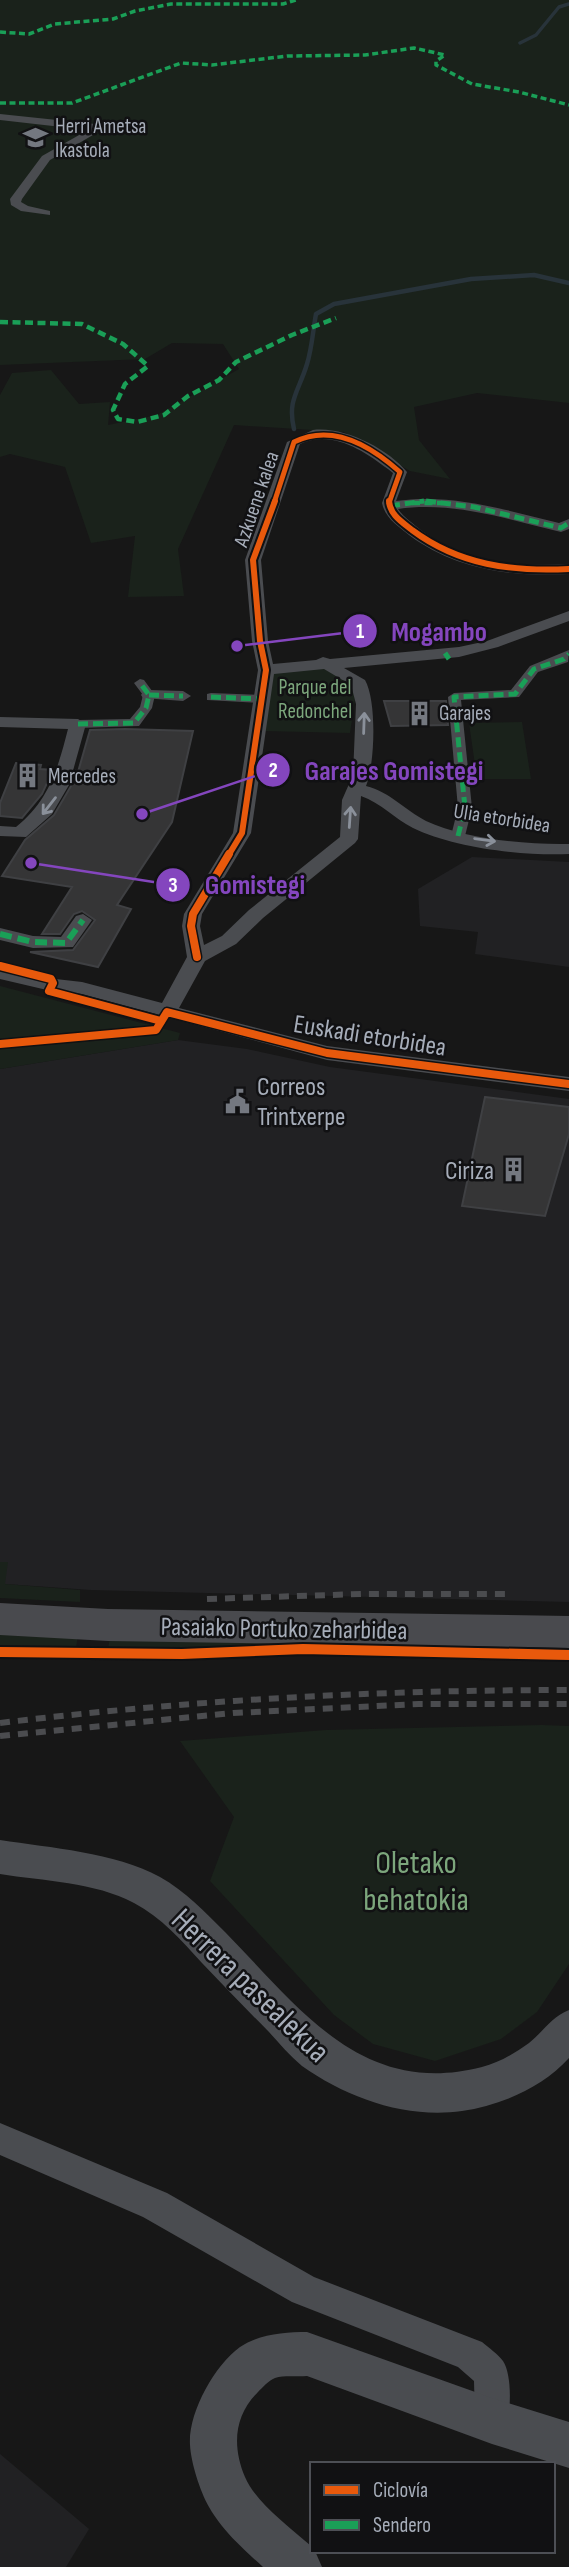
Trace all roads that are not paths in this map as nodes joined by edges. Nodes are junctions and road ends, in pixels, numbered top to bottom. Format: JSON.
{"nodes":[{"id":1,"x":0,"y":117,"type":"edge"},
{"id":2,"x":46,"y":213,"type":"dead end"},
{"id":3,"x":390,"y":506,"type":"junction"},
{"id":4,"x":569,"y":523,"type":"edge"},
{"id":5,"x":569,"y":569,"type":"edge"},
{"id":6,"x":569,"y":615,"type":"edge"},
{"id":7,"x":569,"y":654,"type":"edge"},
{"id":8,"x":323,"y":662,"type":"junction"},
{"id":9,"x":266,"y":670,"type":"junction"},
{"id":10,"x":144,"y":689,"type":"joint"},
{"id":11,"x":183,"y":696,"type":"dead end"},
{"id":12,"x":211,"y":697,"type":"dead end"},
{"id":13,"x":263,"y":699,"type":"junction"},
{"id":14,"x":0,"y":722,"type":"edge"},
{"id":15,"x":78,"y":724,"type":"junction"},
{"id":16,"x":356,"y":790,"type":"junction"},
{"id":17,"x":0,"y":831,"type":"edge"},
{"id":18,"x":458,"y":836,"type":"junction"},
{"id":19,"x":569,"y":849,"type":"edge"},
{"id":20,"x":83,"y":920,"type":"dead end"},
{"id":21,"x":191,"y":926,"type":"junction"},
{"id":22,"x":0,"y":934,"type":"edge"},
{"id":23,"x":229,"y":940,"type":"junction"},
{"id":24,"x":197,"y":957,"type":"junction"},
{"id":25,"x":0,"y":960,"type":"edge"},
{"id":26,"x":0,"y":972,"type":"edge"},
{"id":27,"x":82,"y":988,"type":"junction"},
{"id":28,"x":167,"y":1012,"type":"junction"},
{"id":29,"x":569,"y":1084,"type":"edge"},
{"id":30,"x":0,"y":1619,"type":"edge"},
{"id":31,"x":569,"y":1632,"type":"edge"},
{"id":32,"x":0,"y":1857,"type":"edge"},
{"id":33,"x":569,"y":2029,"type":"edge"},
{"id":34,"x":0,"y":2139,"type":"edge"},
{"id":35,"x":492,"y":2421,"type":"junction"},
{"id":36,"x":569,"y":2445,"type":"edge"},
{"id":37,"x":298,"y":2567,"type":"edge"}],
"edges":[{"from":1,"to":2,"type":"street"},
{"from":3,"to":4,"type":"street"},
{"from":3,"to":5,"type":"street"},
{"from":3,"to":9,"type":"street","name":"Azkuene kalea"},
{"from":6,"to":8,"type":"street"},
{"from":7,"to":18,"type":"street"},
{"from":8,"to":9,"type":"street"},
{"from":16,"to":8,"type":"street","one_way":true},
{"from":9,"to":13,"type":"street","name":"Azkuene kalea"},
{"from":10,"to":11,"type":"street"},
{"from":10,"to":15,"type":"street"},
{"from":12,"to":13,"type":"street"},
{"from":13,"to":21,"type":"street","name":"Azkuene kalea"},
{"from":14,"to":15,"type":"street"},
{"from":15,"to":17,"type":"street","one_way":true},
{"from":16,"to":18,"type":"street","name":"Ulia etorbidea"},
{"from":23,"to":16,"type":"street","one_way":true},
{"from":18,"to":19,"type":"street","name":"Ulia etorbidea","one_way":true},
{"from":20,"to":22,"type":"street"},
{"from":21,"to":23,"type":"street"},
{"from":21,"to":24,"type":"street"},
{"from":23,"to":24,"type":"street"},
{"from":24,"to":28,"type":"street"},
{"from":25,"to":27,"type":"street","name":"Euskadi etorbidea"},
{"from":26,"to":27,"type":"street","name":"Euskadi etorbidea"},
{"from":27,"to":28,"type":"street","name":"Euskadi etorbidea"},
{"from":28,"to":29,"type":"street","name":"Euskadi etorbidea"},
{"from":30,"to":31,"type":"main road","name":"Pasaiako Portuko zeharbidea"},
{"from":32,"to":33,"type":"street","name":"Herrera pasealekua"},
{"from":34,"to":35,"type":"street"},
{"from":35,"to":36,"type":"street"},
{"from":35,"to":37,"type":"street"}]}
